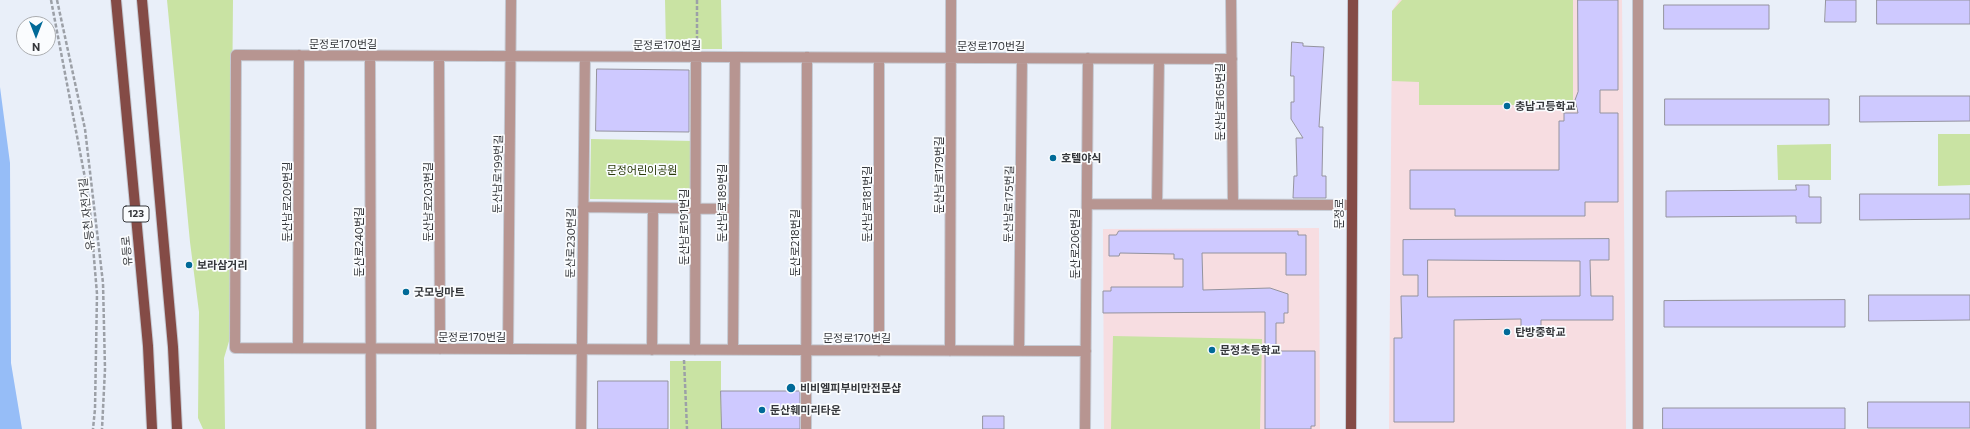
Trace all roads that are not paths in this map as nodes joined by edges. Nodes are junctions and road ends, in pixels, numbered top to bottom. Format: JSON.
{"nodes":[{"id":1,"x":116,"y":0,"type":"edge"},
{"id":2,"x":142,"y":0,"type":"edge"},
{"id":3,"x":511,"y":0,"type":"edge"},
{"id":4,"x":951,"y":0,"type":"edge"},
{"id":5,"x":1231,"y":0,"type":"edge"},
{"id":6,"x":1353,"y":0,"type":"edge"},
{"id":7,"x":1638,"y":0,"type":"edge"},
{"id":8,"x":299,"y":56,"type":"junction"},
{"id":9,"x":370,"y":56,"type":"junction"},
{"id":10,"x":439,"y":56,"type":"junction"},
{"id":11,"x":511,"y":56,"type":"junction"},
{"id":12,"x":585,"y":57,"type":"junction"},
{"id":13,"x":696,"y":57,"type":"junction"},
{"id":14,"x":734,"y":57,"type":"junction"},
{"id":15,"x":807,"y":57,"type":"junction"},
{"id":16,"x":879,"y":58,"type":"junction"},
{"id":17,"x":951,"y":58,"type":"junction"},
{"id":18,"x":1022,"y":58,"type":"junction"},
{"id":19,"x":1088,"y":58,"type":"junction"},
{"id":20,"x":1158,"y":59,"type":"junction"},
{"id":21,"x":1232,"y":59,"type":"junction"},
{"id":22,"x":1087,"y":204,"type":"junction"},
{"id":23,"x":1157,"y":204,"type":"junction"},
{"id":24,"x":1233,"y":204,"type":"junction"},
{"id":25,"x":1352,"y":204,"type":"junction"},
{"id":26,"x":583,"y":207,"type":"junction"},
{"id":27,"x":652,"y":208,"type":"junction"},
{"id":28,"x":696,"y":209,"type":"junction"},
{"id":29,"x":734,"y":209,"type":"junction"},
{"id":30,"x":298,"y":348,"type":"junction"},
{"id":31,"x":371,"y":349,"type":"junction"},
{"id":32,"x":440,"y":349,"type":"junction"},
{"id":33,"x":508,"y":349,"type":"junction"},
{"id":34,"x":582,"y":349,"type":"junction"},
{"id":35,"x":652,"y":350,"type":"junction"},
{"id":36,"x":695,"y":350,"type":"junction"},
{"id":37,"x":733,"y":350,"type":"junction"},
{"id":38,"x":807,"y":350,"type":"junction"},
{"id":39,"x":880,"y":351,"type":"junction"},
{"id":40,"x":950,"y":351,"type":"junction"},
{"id":41,"x":1019,"y":351,"type":"junction"},
{"id":42,"x":1086,"y":351,"type":"junction"},
{"id":43,"x":152,"y":429,"type":"edge"},
{"id":44,"x":177,"y":429,"type":"edge"},
{"id":45,"x":371,"y":429,"type":"edge"},
{"id":46,"x":581,"y":429,"type":"edge"},
{"id":47,"x":806,"y":429,"type":"edge"},
{"id":48,"x":1085,"y":429,"type":"edge"},
{"id":49,"x":1351,"y":429,"type":"edge"},
{"id":50,"x":1638,"y":429,"type":"edge"}],
"edges":[{"from":1,"to":43,"type":"main road","name":"유등로","number":"123"},
{"from":2,"to":44,"type":"main road","number":"123"},
{"from":3,"to":11,"type":"street","name":"둔산남로199번길"},
{"from":4,"to":17,"type":"street","name":"둔산남로179번길"},
{"from":5,"to":21,"type":"street","name":"둔산남로165번길"},
{"from":6,"to":25,"type":"main road","name":"문정로"},
{"from":7,"to":50,"type":"street"},
{"from":8,"to":9,"type":"street","name":"문정로170번길"},
{"from":8,"to":30,"type":"street","name":"둔산남로209번길"},
{"from":8,"to":30,"type":"street","name":"문정로170번길"},
{"from":9,"to":10,"type":"street","name":"문정로170번길"},
{"from":9,"to":31,"type":"street","name":"둔산로240번길"},
{"from":10,"to":11,"type":"street","name":"문정로170번길"},
{"from":10,"to":32,"type":"street","name":"둔산남로203번길"},
{"from":11,"to":12,"type":"street","name":"문정로170번길"},
{"from":11,"to":33,"type":"street","name":"둔산남로199번길"},
{"from":12,"to":13,"type":"street","name":"문정로170번길"},
{"from":12,"to":26,"type":"street","name":"둔산로230번길"},
{"from":13,"to":14,"type":"street","name":"문정로170번길"},
{"from":13,"to":28,"type":"street","name":"둔산남로191번길"},
{"from":14,"to":15,"type":"street","name":"문정로170번길"},
{"from":14,"to":29,"type":"street","name":"둔산남로189번길"},
{"from":15,"to":16,"type":"street","name":"문정로170번길"},
{"from":15,"to":38,"type":"street","name":"둔산로218번길"},
{"from":16,"to":17,"type":"street","name":"문정로170번길"},
{"from":16,"to":39,"type":"street","name":"둔산남로181번길"},
{"from":17,"to":18,"type":"street","name":"문정로170번길"},
{"from":17,"to":40,"type":"street","name":"둔산남로179번길"},
{"from":18,"to":19,"type":"street","name":"문정로170번길"},
{"from":18,"to":41,"type":"street","name":"둔산남로175번길"},
{"from":19,"to":20,"type":"street","name":"문정로170번길"},
{"from":19,"to":22,"type":"street","name":"둔산로206번길"},
{"from":20,"to":21,"type":"street","name":"문정로170번길"},
{"from":20,"to":23,"type":"street"},
{"from":21,"to":24,"type":"street","name":"둔산남로165번길"},
{"from":22,"to":23,"type":"street"},
{"from":22,"to":42,"type":"street","name":"둔산로206번길"},
{"from":23,"to":24,"type":"street"},
{"from":24,"to":25,"type":"street"},
{"from":25,"to":49,"type":"main road","name":"문정로"},
{"from":26,"to":27,"type":"street"},
{"from":26,"to":34,"type":"street","name":"둔산로230번길"},
{"from":27,"to":28,"type":"street"},
{"from":27,"to":35,"type":"street"},
{"from":28,"to":29,"type":"street"},
{"from":28,"to":36,"type":"street","name":"둔산남로191번길"},
{"from":29,"to":37,"type":"street","name":"둔산남로189번길"},
{"from":30,"to":31,"type":"street","name":"문정로170번길"},
{"from":31,"to":32,"type":"street","name":"문정로170번길"},
{"from":31,"to":45,"type":"street","name":"둔산로240번길"},
{"from":32,"to":33,"type":"street","name":"문정로170번길"},
{"from":33,"to":34,"type":"street","name":"문정로170번길"},
{"from":34,"to":35,"type":"street","name":"문정로170번길"},
{"from":34,"to":46,"type":"street","name":"둔산로230번길"},
{"from":35,"to":36,"type":"street","name":"문정로170번길"},
{"from":36,"to":37,"type":"street","name":"문정로170번길"},
{"from":37,"to":38,"type":"street","name":"문정로170번길"},
{"from":38,"to":39,"type":"street","name":"문정로170번길"},
{"from":38,"to":47,"type":"street","name":"둔산로218번길"},
{"from":39,"to":40,"type":"street","name":"문정로170번길"},
{"from":40,"to":41,"type":"street","name":"문정로170번길"},
{"from":41,"to":42,"type":"street","name":"문정로170번길"},
{"from":42,"to":48,"type":"street","name":"둔산로206번길"}]}
